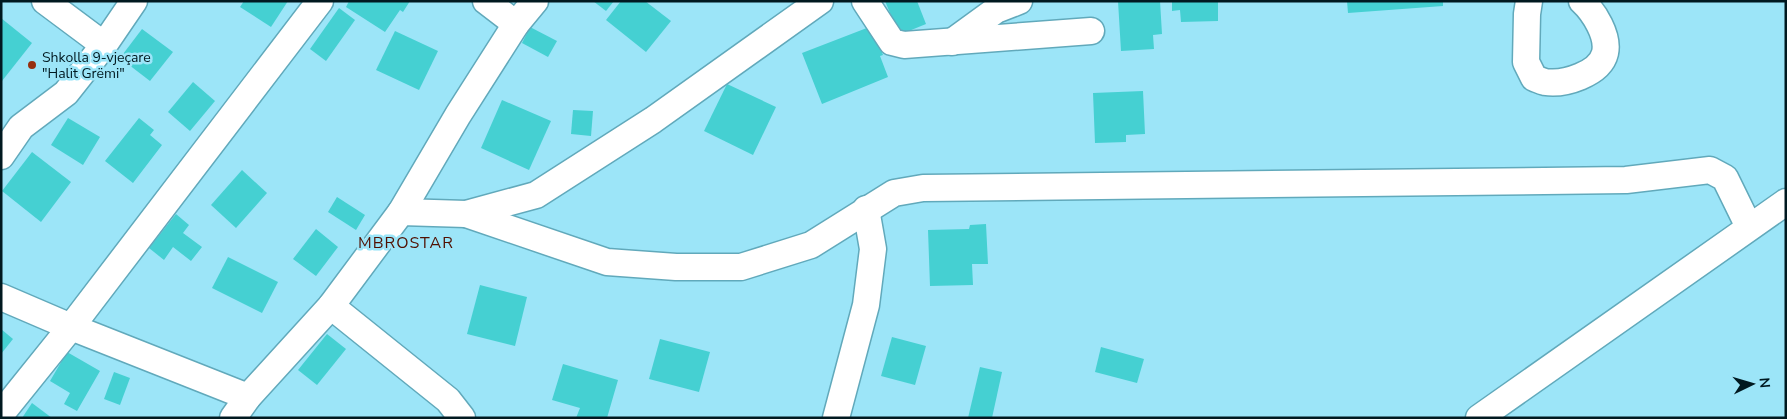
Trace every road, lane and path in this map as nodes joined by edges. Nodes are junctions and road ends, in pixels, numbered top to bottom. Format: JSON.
{"nodes":[{"id":1,"x":45,"y":1,"type":"edge"},
{"id":2,"x":134,"y":1,"type":"edge"},
{"id":3,"x":320,"y":1,"type":"edge"},
{"id":4,"x":486,"y":1,"type":"edge"},
{"id":5,"x":535,"y":1,"type":"edge"},
{"id":6,"x":820,"y":1,"type":"edge"},
{"id":7,"x":865,"y":1,"type":"edge"},
{"id":8,"x":1019,"y":1,"type":"edge"},
{"id":9,"x":1529,"y":1,"type":"edge"},
{"id":10,"x":1582,"y":1,"type":"edge"},
{"id":11,"x":516,"y":24,"type":"junction"},
{"id":12,"x":1091,"y":31,"type":"dead end"},
{"id":13,"x":951,"y":42,"type":"junction"},
{"id":14,"x":104,"y":45,"type":"junction"},
{"id":15,"x":1,"y":156,"type":"edge"},
{"id":16,"x":1786,"y":202,"type":"edge"},
{"id":17,"x":866,"y":209,"type":"junction"},
{"id":18,"x":401,"y":212,"type":"junction"},
{"id":19,"x":466,"y":214,"type":"junction"},
{"id":20,"x":1748,"y":228,"type":"junction"},
{"id":21,"x":1,"y":297,"type":"edge"},
{"id":22,"x":331,"y":306,"type":"junction"},
{"id":23,"x":71,"y":327,"type":"junction"},
{"id":24,"x":248,"y":397,"type":"junction"},
{"id":25,"x":1,"y":414,"type":"edge"},
{"id":26,"x":234,"y":418,"type":"edge"},
{"id":27,"x":462,"y":418,"type":"edge"},
{"id":28,"x":836,"y":418,"type":"edge"},
{"id":29,"x":1479,"y":418,"type":"edge"}],
"edges":[{"from":1,"to":14,"type":"street"},
{"from":2,"to":14,"type":"street"},
{"from":3,"to":23,"type":"street"},
{"from":4,"to":11,"type":"street"},
{"from":5,"to":11,"type":"street"},
{"from":6,"to":19,"type":"street"},
{"from":7,"to":13,"type":"street"},
{"from":8,"to":13,"type":"street"},
{"from":9,"to":10,"type":"street"},
{"from":11,"to":18,"type":"street"},
{"from":12,"to":13,"type":"street"},
{"from":14,"to":15,"type":"street"},
{"from":16,"to":20,"type":"street"},
{"from":17,"to":19,"type":"street"},
{"from":17,"to":20,"type":"street"},
{"from":17,"to":28,"type":"street"},
{"from":18,"to":19,"type":"street"},
{"from":18,"to":22,"type":"street"},
{"from":20,"to":29,"type":"street"},
{"from":21,"to":23,"type":"street"},
{"from":22,"to":24,"type":"street"},
{"from":22,"to":27,"type":"street"},
{"from":23,"to":24,"type":"street"},
{"from":23,"to":25,"type":"street"},
{"from":24,"to":26,"type":"street"}]}
